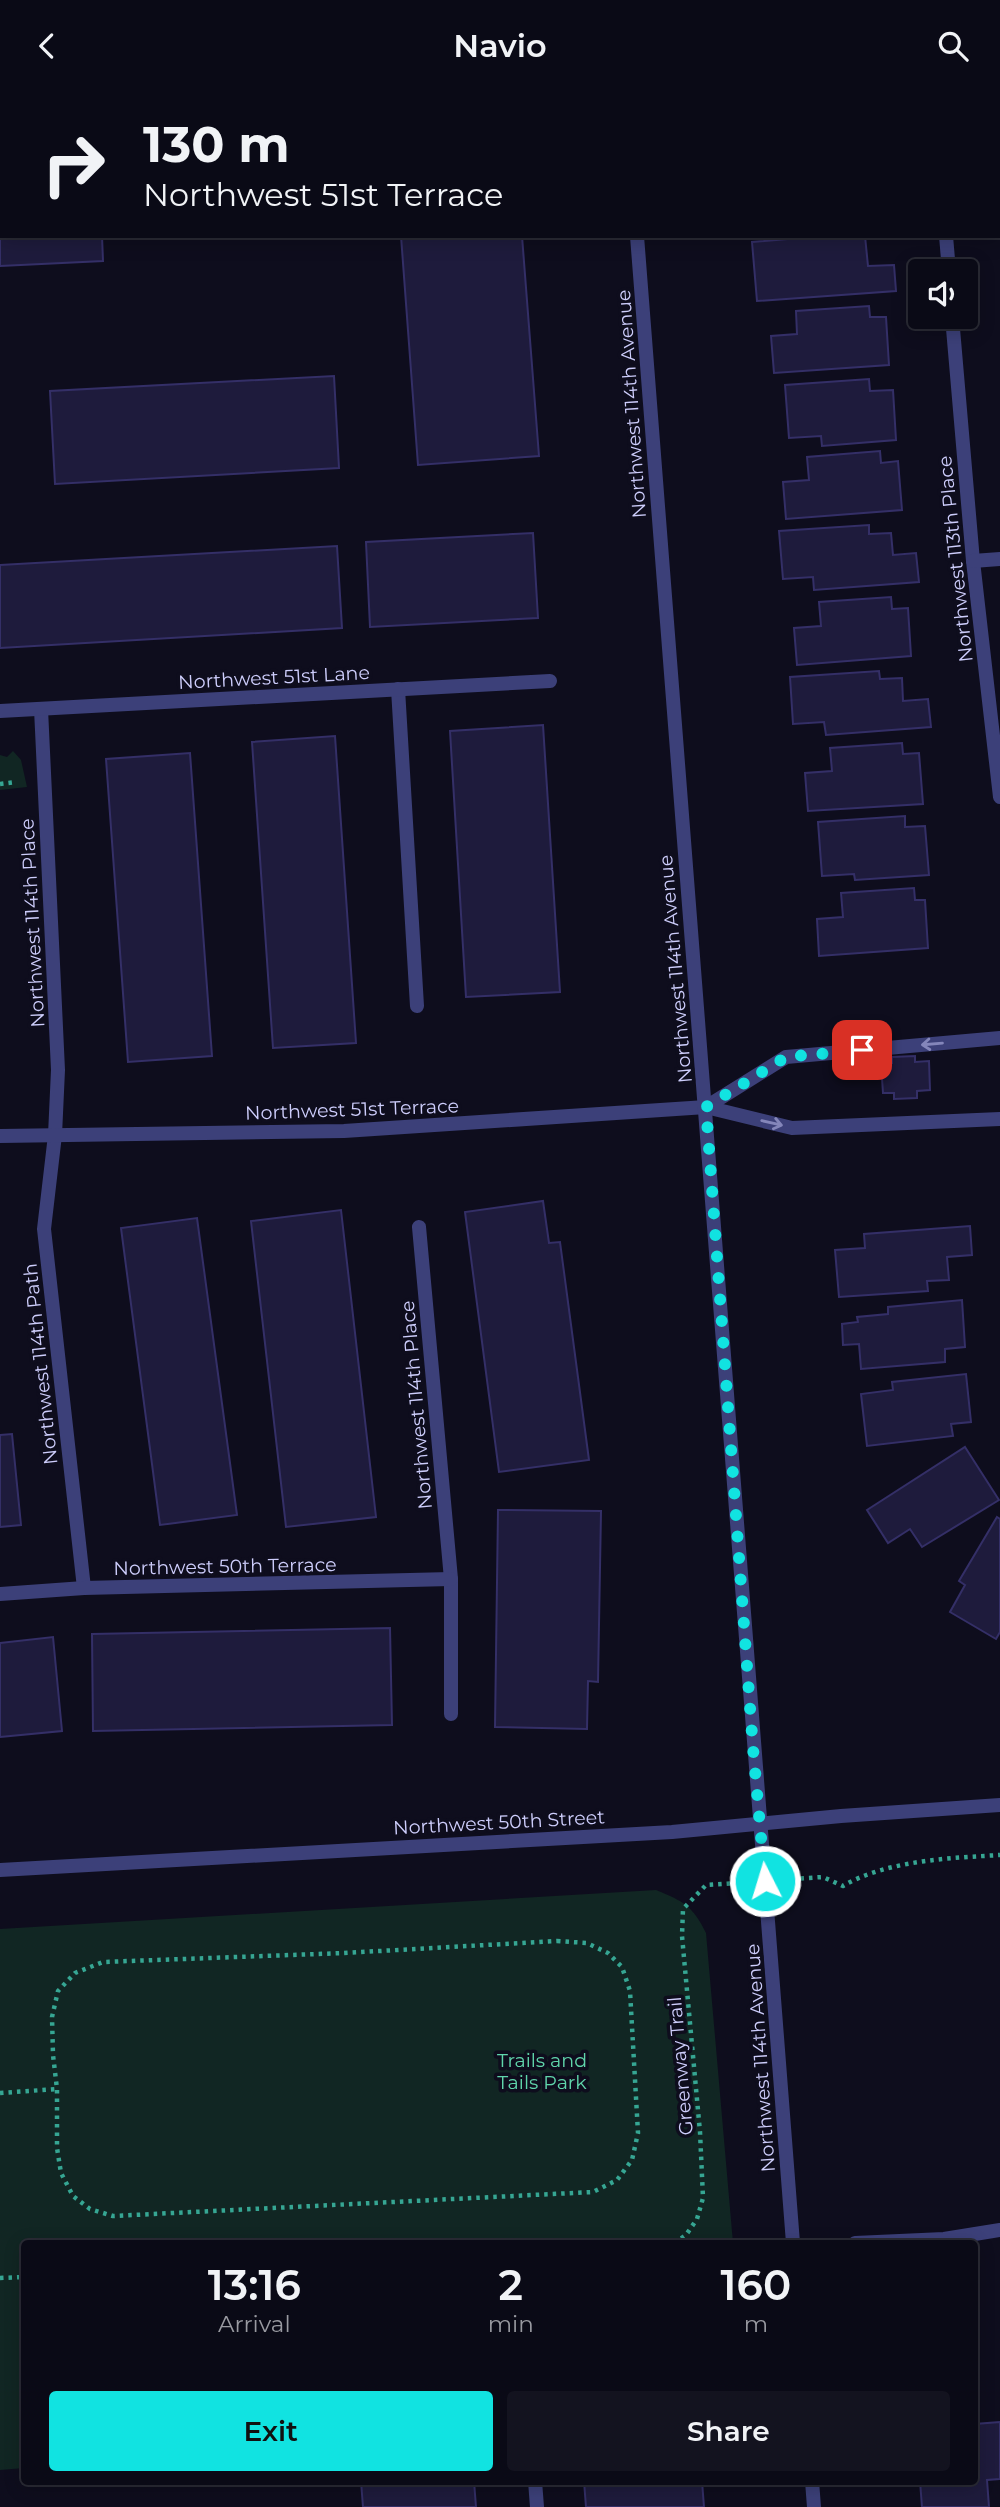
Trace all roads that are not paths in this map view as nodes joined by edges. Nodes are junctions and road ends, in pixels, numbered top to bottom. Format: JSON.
{"nodes":[{"id":1,"x":637,"y":238,"type":"edge"},
{"id":2,"x":946,"y":238,"type":"edge"},
{"id":3,"x":948,"y":259,"type":"edge"},
{"id":4,"x":954,"y":329,"type":"edge"},
{"id":5,"x":1000,"y":559,"type":"edge"},
{"id":6,"x":973,"y":561,"type":"junction"},
{"id":7,"x":550,"y":681,"type":"dead end"},
{"id":8,"x":398,"y":689,"type":"junction"},
{"id":9,"x":41,"y":709,"type":"junction"},
{"id":10,"x":0,"y":711,"type":"edge"},
{"id":11,"x":1000,"y":797,"type":"edge"},
{"id":12,"x":417,"y":1006,"type":"dead end"},
{"id":13,"x":1000,"y":1038,"type":"edge"},
{"id":14,"x":706,"y":1107,"type":"junction"},
{"id":15,"x":1000,"y":1119,"type":"edge"},
{"id":16,"x":55,"y":1135,"type":"junction"},
{"id":17,"x":0,"y":1136,"type":"edge"},
{"id":18,"x":419,"y":1227,"type":"dead end"},
{"id":19,"x":452,"y":1579,"type":"junction"},
{"id":20,"x":84,"y":1588,"type":"junction"},
{"id":21,"x":0,"y":1594,"type":"edge"},
{"id":22,"x":451,"y":1714,"type":"dead end"},
{"id":23,"x":1000,"y":1805,"type":"edge"},
{"id":24,"x":760,"y":1823,"type":"junction"},
{"id":25,"x":0,"y":1870,"type":"edge"},
{"id":26,"x":1000,"y":2230,"type":"edge"},
{"id":27,"x":793,"y":2240,"type":"edge"},
{"id":28,"x":922,"y":2240,"type":"edge"},
{"id":29,"x":535,"y":2485,"type":"edge"},
{"id":30,"x":812,"y":2485,"type":"edge"},
{"id":31,"x":537,"y":2507,"type":"edge"},
{"id":32,"x":814,"y":2507,"type":"edge"}],
"edges":[{"from":1,"to":14,"type":"street","name":"Northwest 114th Avenue"},
{"from":2,"to":3,"type":"street"},
{"from":4,"to":6,"type":"street","name":"Northwest 113th Place"},
{"from":5,"to":6,"type":"street"},
{"from":6,"to":11,"type":"street","name":"Northwest 113th Place"},
{"from":7,"to":8,"type":"street","name":"Northwest 51st Lane"},
{"from":8,"to":9,"type":"street","name":"Northwest 51st Lane"},
{"from":8,"to":12,"type":"street"},
{"from":9,"to":10,"type":"street","name":"Northwest 51st Lane"},
{"from":9,"to":16,"type":"street","name":"Northwest 114th Place"},
{"from":13,"to":14,"type":"street","name":"Northwest 51st Terrace","one_way":true},
{"from":14,"to":15,"type":"street","name":"Northwest 51st Terrace","one_way":true},
{"from":14,"to":16,"type":"street","name":"Northwest 51st Terrace"},
{"from":14,"to":24,"type":"street","name":"Northwest 114th Avenue"},
{"from":16,"to":17,"type":"street","name":"Northwest 51st Terrace"},
{"from":16,"to":20,"type":"street","name":"Northwest 114th Path"},
{"from":18,"to":19,"type":"street","name":"Northwest 114th Place"},
{"from":19,"to":20,"type":"street","name":"Northwest 50th Terrace"},
{"from":19,"to":22,"type":"street","name":"Northwest 114th Place"},
{"from":20,"to":21,"type":"street","name":"Northwest 50th Terrace"},
{"from":23,"to":24,"type":"street","name":"Northwest 50th Street"},
{"from":24,"to":25,"type":"street","name":"Northwest 50th Street"},
{"from":24,"to":27,"type":"street","name":"Northwest 114th Avenue"},
{"from":26,"to":28,"type":"street"},
{"from":29,"to":31,"type":"street"},
{"from":30,"to":32,"type":"street"}]}
